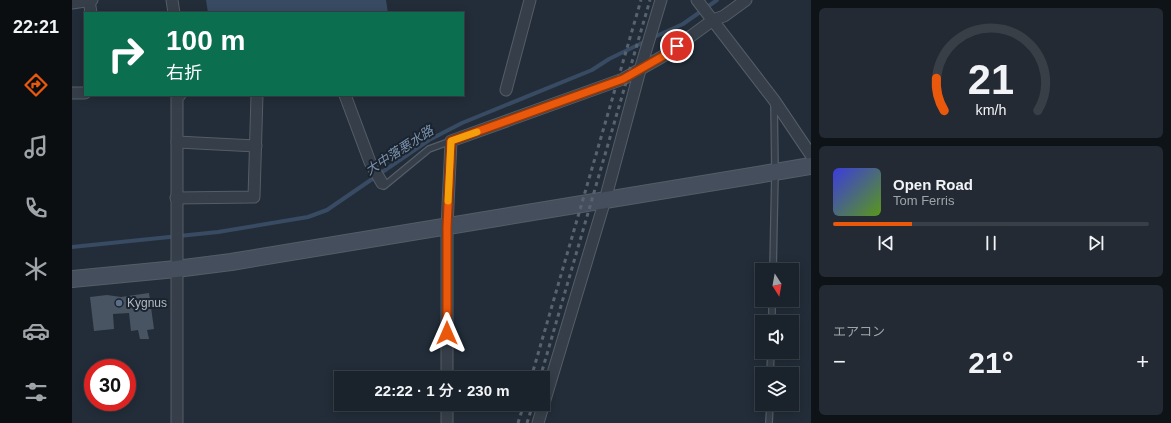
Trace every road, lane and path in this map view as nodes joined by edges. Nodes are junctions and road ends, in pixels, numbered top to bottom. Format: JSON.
{"nodes":[{"id":1,"x":90,"y":0,"type":"edge"},
{"id":2,"x":172,"y":0,"type":"edge"},
{"id":3,"x":530,"y":0,"type":"edge"},
{"id":4,"x":661,"y":0,"type":"edge"},
{"id":5,"x":746,"y":0,"type":"edge"},
{"id":6,"x":698,"y":1,"type":"edge"},
{"id":7,"x":72,"y":3,"type":"edge"},
{"id":8,"x":91,"y":12,"type":"edge"},
{"id":9,"x":174,"y":12,"type":"edge"},
{"id":10,"x":711,"y":18,"type":"junction"},
{"id":11,"x":641,"y":66,"type":"junction"},
{"id":12,"x":506,"y":90,"type":"dead end"},
{"id":13,"x":72,"y":93,"type":"edge"},
{"id":14,"x":84,"y":93,"type":"edge"},
{"id":15,"x":175,"y":96,"type":"edge"},
{"id":16,"x":256,"y":96,"type":"edge"},
{"id":17,"x":346,"y":96,"type":"edge"},
{"id":18,"x":774,"y":100,"type":"junction"},
{"id":19,"x":451,"y":141,"type":"junction"},
{"id":20,"x":177,"y":142,"type":"junction"},
{"id":21,"x":256,"y":146,"type":"junction"},
{"id":22,"x":811,"y":155,"type":"edge"},
{"id":23,"x":811,"y":166,"type":"edge"},
{"id":24,"x":775,"y":172,"type":"junction"},
{"id":25,"x":382,"y":183,"type":"joint"},
{"id":26,"x":176,"y":198,"type":"junction"},
{"id":27,"x":605,"y":200,"type":"junction"},
{"id":28,"x":447,"y":227,"type":"junction"},
{"id":29,"x":176,"y":261,"type":"junction"},
{"id":30,"x":773,"y":263,"type":"edge"},
{"id":31,"x":72,"y":279,"type":"edge"},
{"id":32,"x":447,"y":371,"type":"edge"},
{"id":33,"x":447,"y":411,"type":"edge"},
{"id":34,"x":770,"y":411,"type":"edge"},
{"id":35,"x":176,"y":423,"type":"edge"},
{"id":36,"x":447,"y":423,"type":"edge"},
{"id":37,"x":538,"y":423,"type":"edge"},
{"id":38,"x":769,"y":423,"type":"edge"}],
"edges":[{"from":1,"to":7,"type":"street"},
{"from":1,"to":8,"type":"street"},
{"from":2,"to":9,"type":"street"},
{"from":3,"to":12,"type":"street"},
{"from":4,"to":11,"type":"street"},
{"from":5,"to":10,"type":"street"},
{"from":6,"to":10,"type":"street"},
{"from":10,"to":11,"type":"street"},
{"from":10,"to":18,"type":"street"},
{"from":11,"to":19,"type":"street"},
{"from":11,"to":27,"type":"street"},
{"from":13,"to":14,"type":"street"},
{"from":15,"to":20,"type":"street"},
{"from":16,"to":21,"type":"street"},
{"from":17,"to":25,"type":"street"},
{"from":18,"to":22,"type":"street"},
{"from":18,"to":24,"type":"lane"},
{"from":19,"to":25,"type":"lane"},
{"from":19,"to":28,"type":"street"},
{"from":20,"to":21,"type":"street"},
{"from":20,"to":26,"type":"street"},
{"from":21,"to":26,"type":"street"},
{"from":23,"to":24,"type":"street"},
{"from":24,"to":27,"type":"street"},
{"from":24,"to":30,"type":"lane"},
{"from":26,"to":29,"type":"street"},
{"from":27,"to":28,"type":"street"},
{"from":27,"to":37,"type":"street"},
{"from":28,"to":29,"type":"street"},
{"from":28,"to":32,"type":"street"},
{"from":29,"to":31,"type":"street"},
{"from":29,"to":35,"type":"street"},
{"from":33,"to":36,"type":"street"},
{"from":34,"to":38,"type":"lane"}]}
